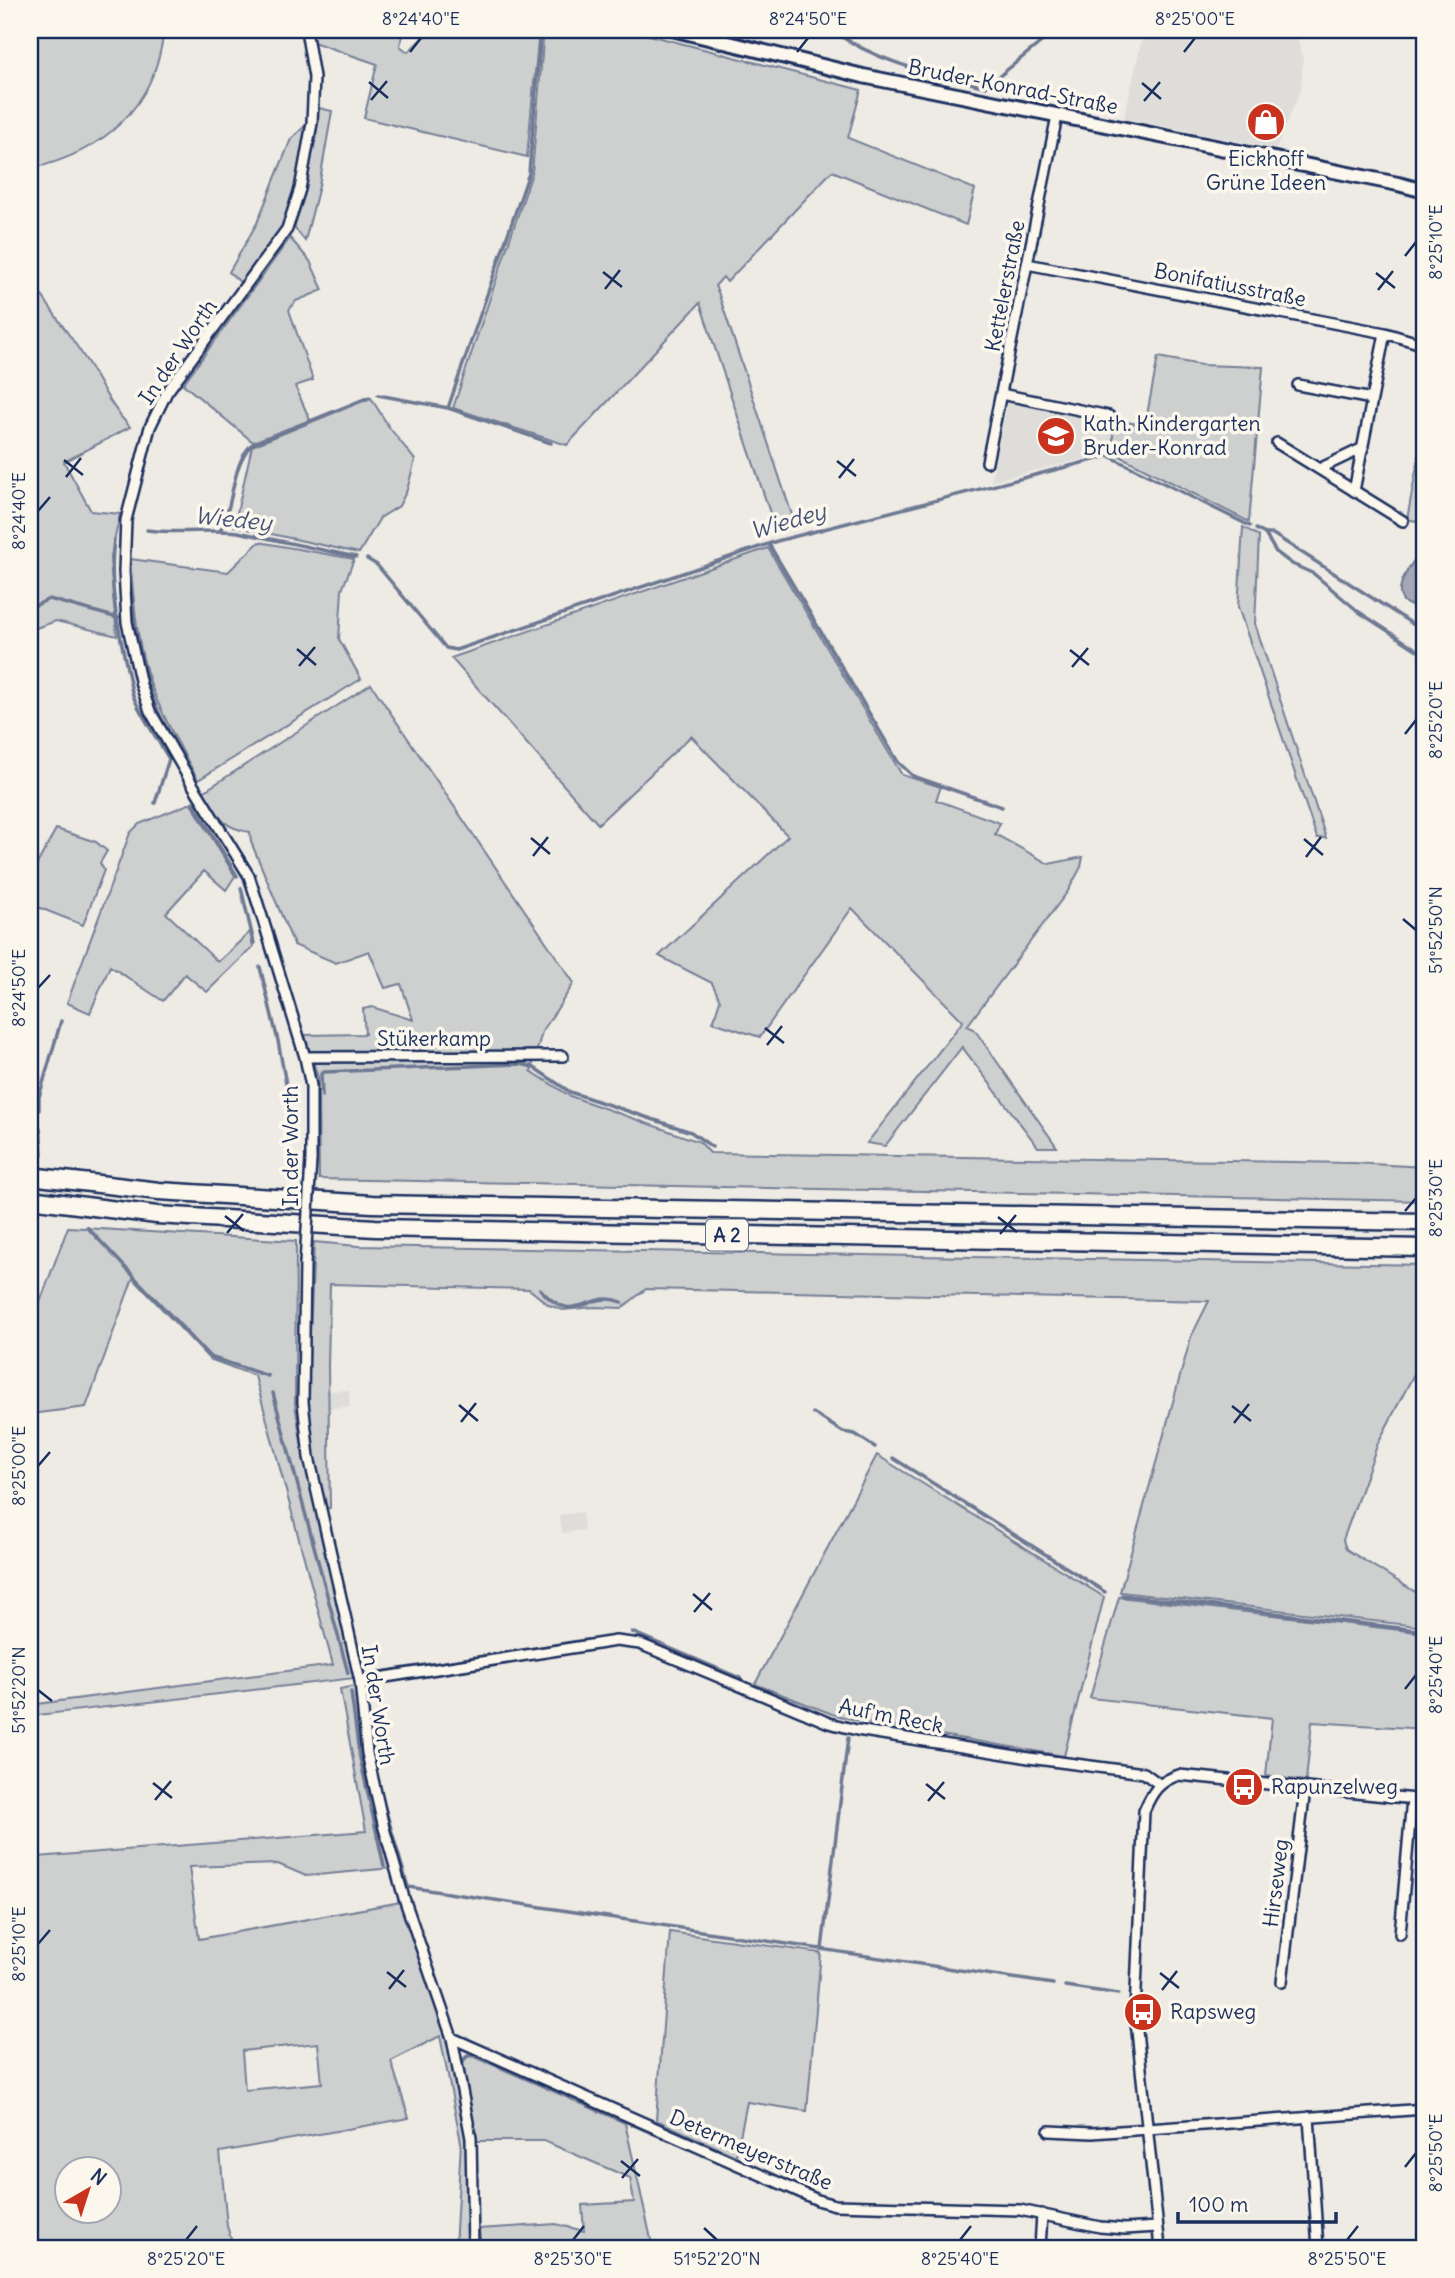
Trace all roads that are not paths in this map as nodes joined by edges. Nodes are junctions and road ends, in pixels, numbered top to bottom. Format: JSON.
{"nodes":[{"id":1,"x":306,"y":30,"type":"edge"},
{"id":2,"x":676,"y":30,"type":"edge"},
{"id":3,"x":1057,"y":116,"type":"junction"},
{"id":4,"x":1425,"y":191,"type":"edge"},
{"id":5,"x":1027,"y":264,"type":"junction"},
{"id":6,"x":1385,"y":333,"type":"junction"},
{"id":7,"x":1425,"y":345,"type":"edge"},
{"id":8,"x":1298,"y":385,"type":"dead end"},
{"id":9,"x":1001,"y":394,"type":"junction"},
{"id":10,"x":1371,"y":399,"type":"junction"},
{"id":11,"x":1109,"y":416,"type":"dead end"},
{"id":12,"x":1277,"y":443,"type":"dead end"},
{"id":13,"x":1363,"y":448,"type":"junction"},
{"id":14,"x":987,"y":462,"type":"dead end"},
{"id":15,"x":1319,"y":469,"type":"junction"},
{"id":16,"x":1354,"y":491,"type":"junction"},
{"id":17,"x":1403,"y":521,"type":"dead end"},
{"id":18,"x":563,"y":1056,"type":"dead end"},
{"id":19,"x":304,"y":1057,"type":"junction"},
{"id":20,"x":30,"y":1176,"type":"edge"},
{"id":21,"x":30,"y":1199,"type":"edge"},
{"id":22,"x":1425,"y":1222,"type":"edge"},
{"id":23,"x":1425,"y":1248,"type":"edge"},
{"id":24,"x":359,"y":1681,"type":"junction"},
{"id":25,"x":1159,"y":1784,"type":"junction"},
{"id":26,"x":1305,"y":1789,"type":"junction"},
{"id":27,"x":1412,"y":1799,"type":"junction"},
{"id":28,"x":1425,"y":1800,"type":"edge"},
{"id":29,"x":1400,"y":1934,"type":"dead end"},
{"id":30,"x":1282,"y":1982,"type":"dead end"},
{"id":31,"x":452,"y":2038,"type":"junction"},
{"id":32,"x":1425,"y":2109,"type":"edge"},
{"id":33,"x":1309,"y":2117,"type":"junction"},
{"id":34,"x":1147,"y":2129,"type":"junction"},
{"id":35,"x":1049,"y":2131,"type":"dead end"},
{"id":36,"x":1042,"y":2214,"type":"junction"},
{"id":37,"x":1157,"y":2227,"type":"junction"},
{"id":38,"x":473,"y":2248,"type":"edge"},
{"id":39,"x":1040,"y":2248,"type":"edge"},
{"id":40,"x":1160,"y":2248,"type":"edge"},
{"id":41,"x":1318,"y":2248,"type":"edge"}],
"edges":[{"from":1,"to":19,"type":"street","name":"In der Worth"},
{"from":2,"to":3,"type":"street","name":"Bruder-Konrad-Straße"},
{"from":3,"to":4,"type":"street","name":"Bruder-Konrad-Straße"},
{"from":3,"to":5,"type":"street","name":"Kettelerstraße"},
{"from":5,"to":6,"type":"street","name":"Bonifatiusstraße"},
{"from":5,"to":9,"type":"street","name":"Kettelerstraße"},
{"from":6,"to":7,"type":"street","name":"Bonifatiusstraße"},
{"from":6,"to":10,"type":"street"},
{"from":8,"to":10,"type":"street"},
{"from":9,"to":11,"type":"street"},
{"from":9,"to":14,"type":"street","name":"Kettelerstraße"},
{"from":10,"to":13,"type":"street"},
{"from":12,"to":15,"type":"street"},
{"from":13,"to":15,"type":"street"},
{"from":13,"to":16,"type":"street"},
{"from":15,"to":16,"type":"street"},
{"from":16,"to":17,"type":"street"},
{"from":18,"to":19,"type":"street","name":"Stükerkamp"},
{"from":19,"to":24,"type":"street","name":"In der Worth","bridge":true},
{"from":20,"to":22,"type":"highway","number":"A 2"},
{"from":21,"to":23,"type":"highway","number":"A 2"},
{"from":24,"to":25,"type":"street","name":"Auf'm Reck"},
{"from":24,"to":31,"type":"street","name":"In der Worth"},
{"from":25,"to":26,"type":"street"},
{"from":25,"to":34,"type":"street"},
{"from":26,"to":27,"type":"street"},
{"from":26,"to":30,"type":"street","name":"Hirseweg"},
{"from":27,"to":28,"type":"street"},
{"from":27,"to":29,"type":"street"},
{"from":31,"to":36,"type":"street","name":"Determeyerstraße"},
{"from":31,"to":38,"type":"street","name":"In der Worth"},
{"from":32,"to":33,"type":"street"},
{"from":33,"to":34,"type":"street"},
{"from":33,"to":41,"type":"street"},
{"from":34,"to":35,"type":"street"},
{"from":34,"to":37,"type":"street"},
{"from":36,"to":37,"type":"street","name":"Determeyerstraße"},
{"from":36,"to":39,"type":"street"},
{"from":37,"to":40,"type":"street"}]}
